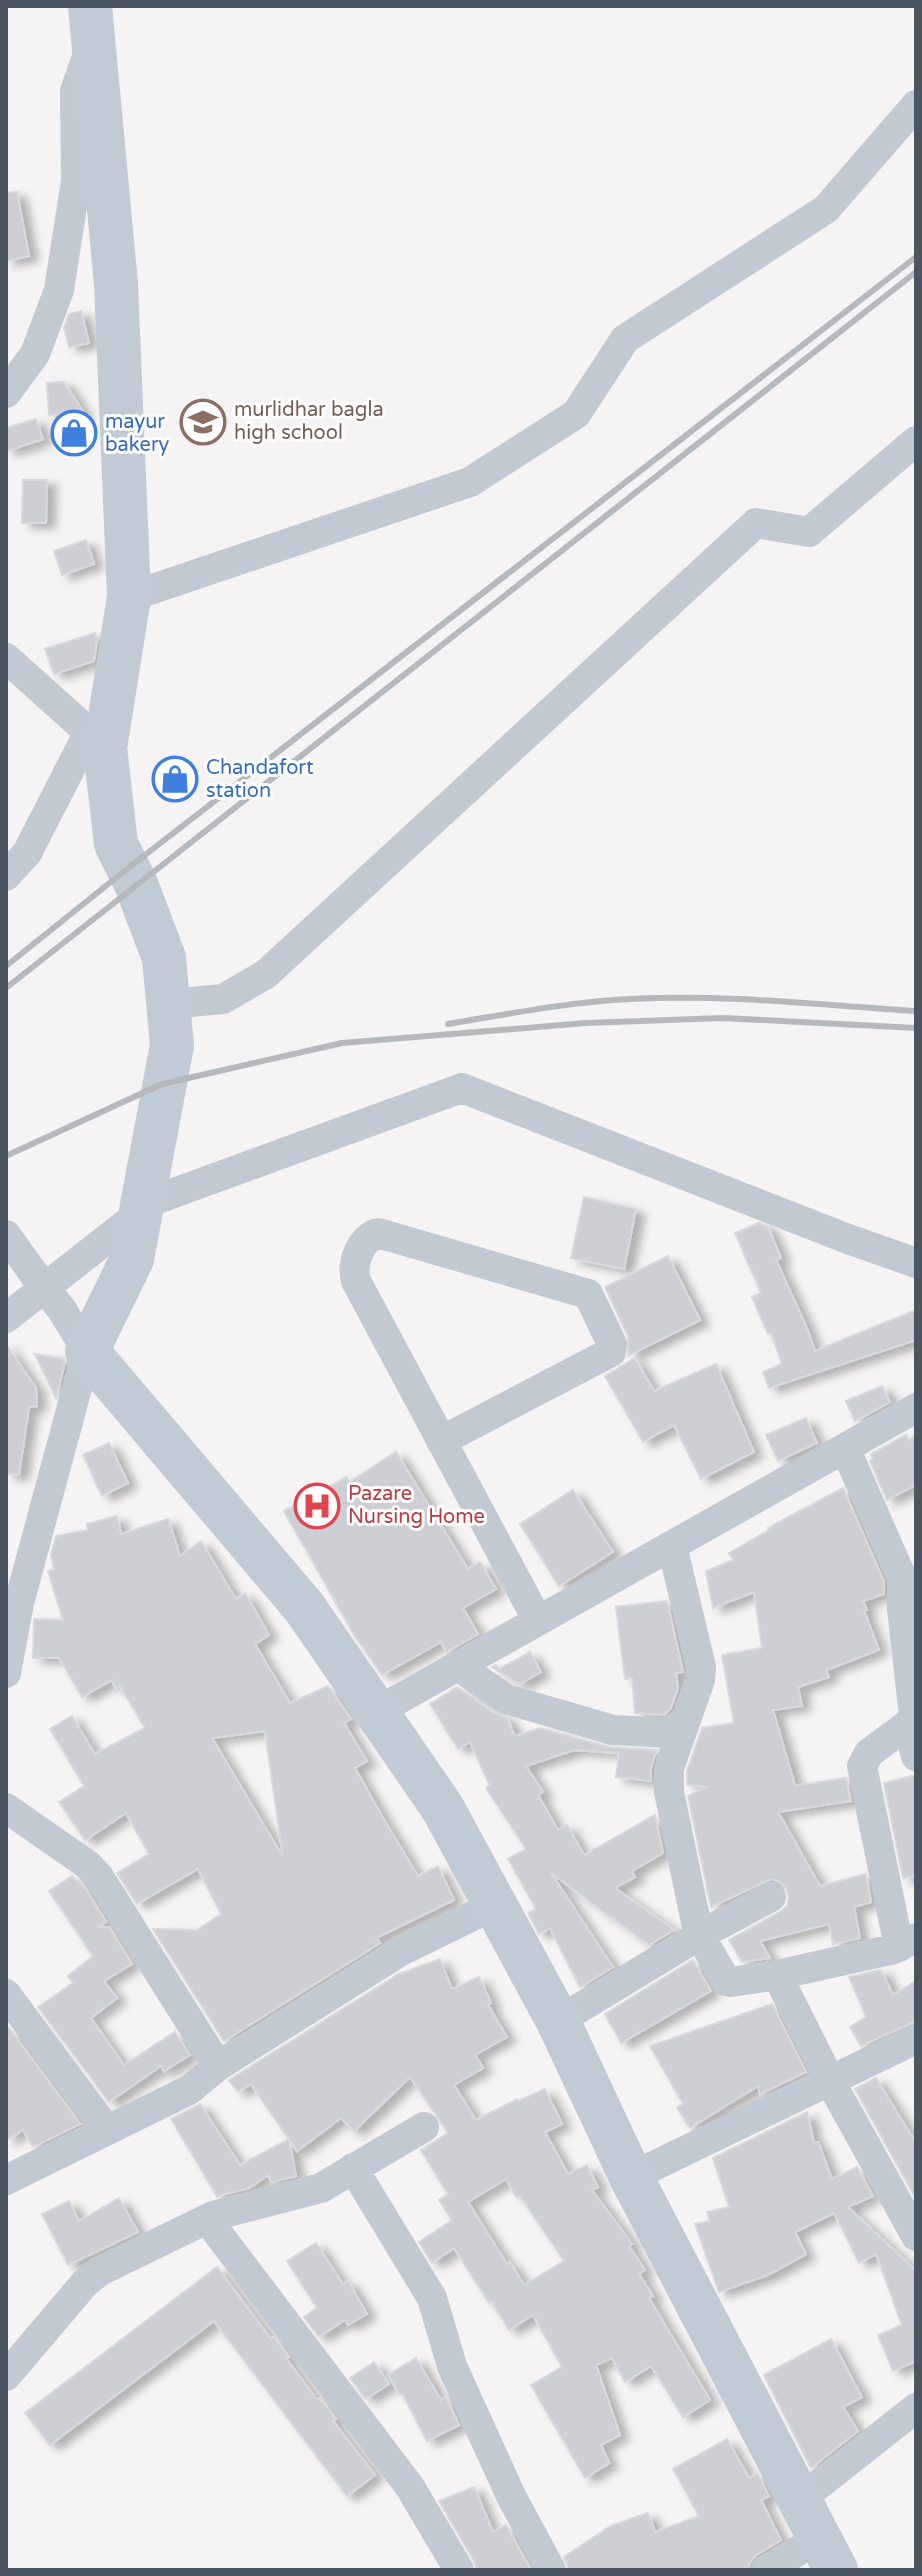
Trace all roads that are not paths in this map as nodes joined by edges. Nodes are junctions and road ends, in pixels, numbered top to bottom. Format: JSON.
{"nodes":[{"id":1,"x":92,"y":22,"type":"edge"},
{"id":2,"x":916,"y":105,"type":"edge"},
{"id":3,"x":6,"y":393,"type":"edge"},
{"id":4,"x":916,"y":441,"type":"edge"},
{"id":5,"x":129,"y":597,"type":"junction"},
{"id":6,"x":6,"y":658,"type":"edge"},
{"id":7,"x":97,"y":740,"type":"junction"},
{"id":8,"x":6,"y":876,"type":"edge"},
{"id":9,"x":169,"y":1004,"type":"junction"},
{"id":10,"x":140,"y":1209,"type":"junction"},
{"id":11,"x":6,"y":1235,"type":"edge"},
{"id":12,"x":916,"y":1263,"type":"edge"},
{"id":13,"x":6,"y":1318,"type":"edge"},
{"id":14,"x":87,"y":1351,"type":"junction"},
{"id":15,"x":916,"y":1408,"type":"edge"},
{"id":16,"x":441,"y":1441,"type":"junction"},
{"id":17,"x":845,"y":1448,"type":"junction"},
{"id":18,"x":672,"y":1546,"type":"junction"},
{"id":19,"x":909,"y":1574,"type":"edge"},
{"id":20,"x":538,"y":1621,"type":"junction"},
{"id":21,"x":458,"y":1666,"type":"junction"},
{"id":22,"x":6,"y":1673,"type":"edge"},
{"id":23,"x":376,"y":1712,"type":"junction"},
{"id":24,"x":686,"y":1719,"type":"junction"},
{"id":25,"x":907,"y":1725,"type":"junction"},
{"id":26,"x":916,"y":1756,"type":"edge"},
{"id":27,"x":6,"y":1808,"type":"edge"},
{"id":28,"x":771,"y":1897,"type":"dead end"},
{"id":29,"x":493,"y":1906,"type":"junction"},
{"id":30,"x":700,"y":1935,"type":"junction"},
{"id":31,"x":908,"y":1943,"type":"edge"},
{"id":32,"x":777,"y":1975,"type":"junction"},
{"id":33,"x":6,"y":1994,"type":"edge"},
{"id":34,"x":558,"y":2021,"type":"junction"},
{"id":35,"x":916,"y":2039,"type":"edge"},
{"id":36,"x":218,"y":2066,"type":"junction"},
{"id":37,"x":830,"y":2081,"type":"junction"},
{"id":38,"x":424,"y":2127,"type":"dead end"},
{"id":39,"x":107,"y":2130,"type":"junction"},
{"id":40,"x":353,"y":2168,"type":"junction"},
{"id":41,"x":631,"y":2177,"type":"junction"},
{"id":42,"x":6,"y":2180,"type":"edge"},
{"id":43,"x":207,"y":2219,"type":"junction"},
{"id":44,"x":916,"y":2236,"type":"edge"},
{"id":45,"x":6,"y":2376,"type":"edge"},
{"id":46,"x":916,"y":2408,"type":"edge"},
{"id":47,"x":798,"y":2501,"type":"junction"},
{"id":48,"x":827,"y":2555,"type":"edge"},
{"id":49,"x":459,"y":2570,"type":"edge"},
{"id":50,"x":551,"y":2570,"type":"edge"},
{"id":51,"x":766,"y":2570,"type":"edge"}],
"edges":[{"from":1,"to":3,"type":"street"},
{"from":1,"to":5,"type":"main road"},
{"from":2,"to":5,"type":"street"},
{"from":4,"to":9,"type":"street"},
{"from":5,"to":7,"type":"main road"},
{"from":6,"to":7,"type":"street"},
{"from":7,"to":8,"type":"street"},
{"from":7,"to":9,"type":"main road"},
{"from":9,"to":10,"type":"main road"},
{"from":10,"to":12,"type":"street"},
{"from":10,"to":13,"type":"street"},
{"from":10,"to":14,"type":"main road"},
{"from":11,"to":14,"type":"street","bridge":true},
{"from":14,"to":22,"type":"street"},
{"from":14,"to":23,"type":"main road"},
{"from":15,"to":17,"type":"street"},
{"from":16,"to":16,"type":"street"},
{"from":16,"to":20,"type":"street"},
{"from":17,"to":18,"type":"street"},
{"from":17,"to":19,"type":"street"},
{"from":18,"to":20,"type":"street"},
{"from":18,"to":24,"type":"street"},
{"from":19,"to":25,"type":"street"},
{"from":20,"to":21,"type":"street"},
{"from":21,"to":23,"type":"street"},
{"from":21,"to":24,"type":"street"},
{"from":23,"to":29,"type":"main road"},
{"from":24,"to":30,"type":"street"},
{"from":25,"to":26,"type":"street"},
{"from":25,"to":31,"type":"street"},
{"from":27,"to":36,"type":"street"},
{"from":28,"to":30,"type":"street"},
{"from":29,"to":34,"type":"main road"},
{"from":29,"to":36,"type":"street"},
{"from":30,"to":32,"type":"street"},
{"from":30,"to":34,"type":"street"},
{"from":31,"to":32,"type":"street"},
{"from":32,"to":37,"type":"street"},
{"from":33,"to":39,"type":"street"},
{"from":34,"to":41,"type":"main road"},
{"from":35,"to":37,"type":"street"},
{"from":36,"to":39,"type":"street"},
{"from":37,"to":41,"type":"street"},
{"from":37,"to":44,"type":"street"},
{"from":38,"to":40,"type":"street"},
{"from":39,"to":42,"type":"street"},
{"from":40,"to":43,"type":"street"},
{"from":40,"to":50,"type":"street"},
{"from":41,"to":47,"type":"main road"},
{"from":43,"to":45,"type":"street"},
{"from":43,"to":49,"type":"street"},
{"from":46,"to":47,"type":"street"},
{"from":47,"to":48,"type":"main road"},
{"from":48,"to":51,"type":"street"}]}
